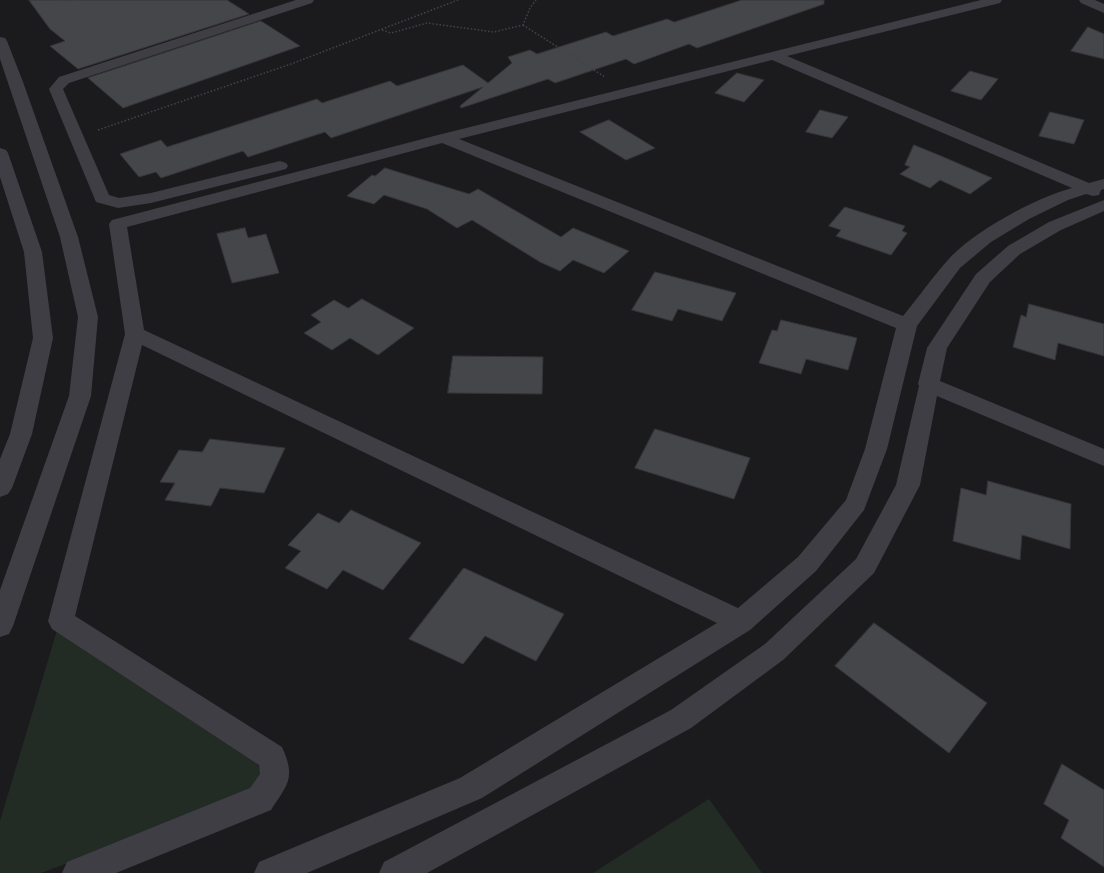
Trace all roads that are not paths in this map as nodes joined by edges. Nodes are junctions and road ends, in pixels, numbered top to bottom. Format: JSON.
{"nodes":[{"id":1,"x":308,"y":0,"type":"edge"},
{"id":2,"x":996,"y":0,"type":"edge"},
{"id":3,"x":1085,"y":0,"type":"edge"},
{"id":4,"x":1104,"y":9,"type":"edge"},
{"id":5,"x":0,"y":41,"type":"edge"},
{"id":6,"x":774,"y":56,"type":"junction"},
{"id":7,"x":667,"y":68,"type":"dead end"},
{"id":8,"x":443,"y":138,"type":"junction"},
{"id":9,"x":367,"y":144,"type":"dead end"},
{"id":10,"x":0,"y":154,"type":"edge"},
{"id":11,"x":290,"y":163,"type":"dead end"},
{"id":12,"x":1100,"y":193,"type":"edge"},
{"id":13,"x":907,"y":325,"type":"junction"},
{"id":14,"x":135,"y":334,"type":"junction"},
{"id":15,"x":928,"y":384,"type":"junction"},
{"id":16,"x":1104,"y":458,"type":"edge"},
{"id":17,"x":0,"y":488,"type":"edge"},
{"id":18,"x":741,"y":622,"type":"junction"},
{"id":19,"x":0,"y":626,"type":"edge"},
{"id":20,"x":78,"y":873,"type":"edge"},
{"id":21,"x":270,"y":873,"type":"edge"},
{"id":22,"x":395,"y":873,"type":"edge"}],
"edges":[{"from":1,"to":11,"type":"street"},
{"from":2,"to":6,"type":"street"},
{"from":3,"to":4,"type":"street"},
{"from":5,"to":19,"type":"street"},
{"from":6,"to":8,"type":"street"},
{"from":6,"to":12,"type":"street"},
{"from":7,"to":9,"type":"street"},
{"from":8,"to":13,"type":"street"},
{"from":8,"to":14,"type":"street"},
{"from":10,"to":17,"type":"street"},
{"from":12,"to":13,"type":"street"},
{"from":12,"to":15,"type":"street"},
{"from":13,"to":18,"type":"street"},
{"from":14,"to":18,"type":"street"},
{"from":14,"to":20,"type":"street"},
{"from":15,"to":16,"type":"street"},
{"from":15,"to":22,"type":"street"},
{"from":18,"to":21,"type":"street"}]}
